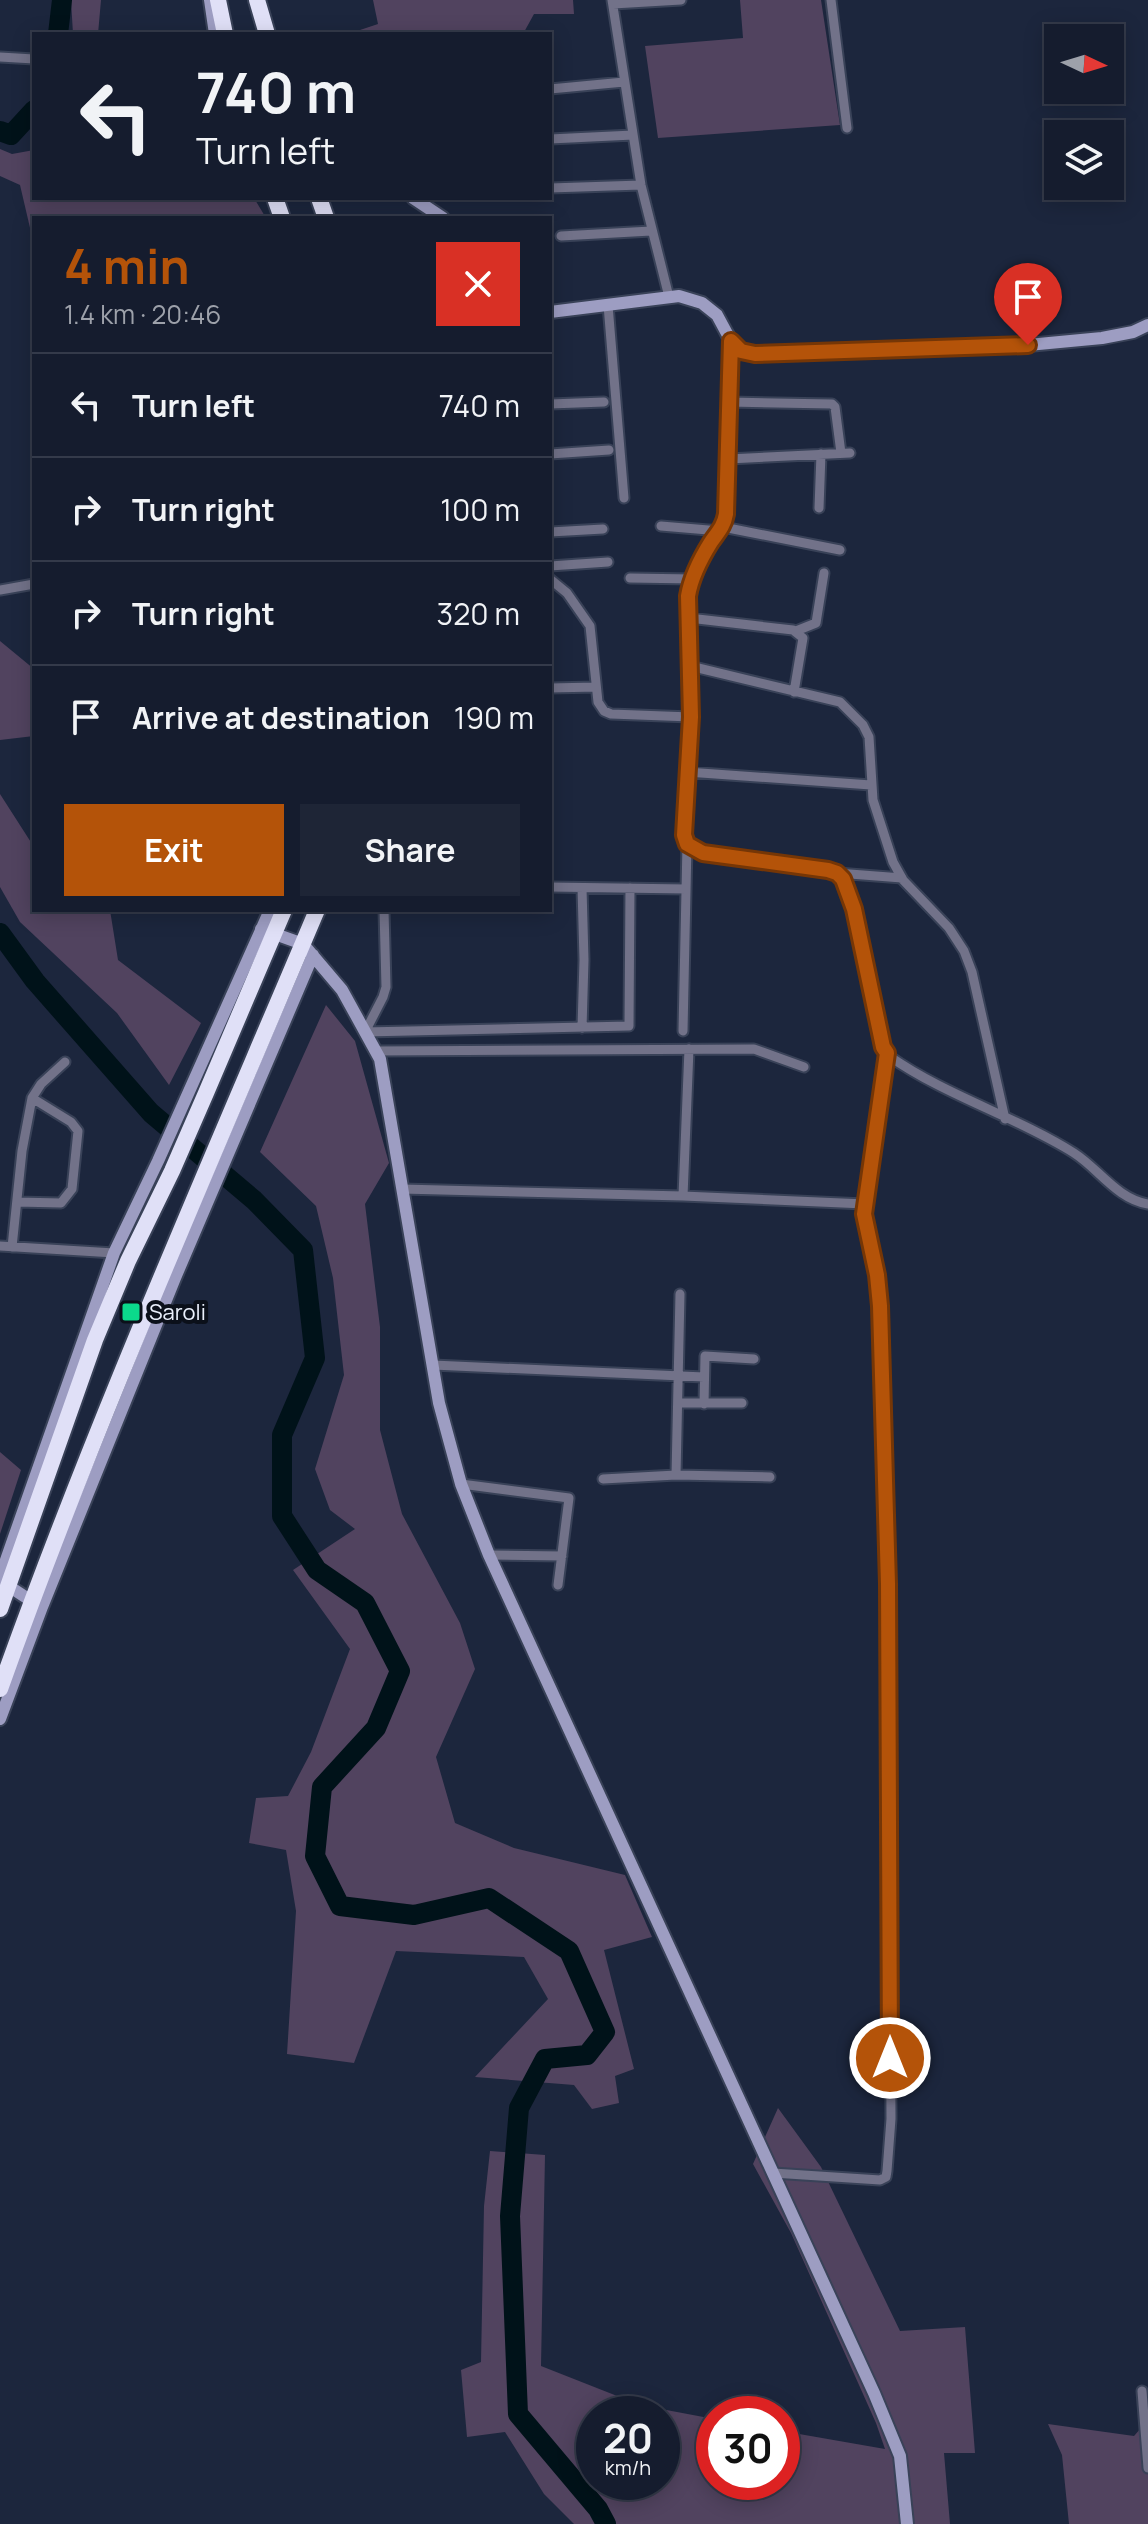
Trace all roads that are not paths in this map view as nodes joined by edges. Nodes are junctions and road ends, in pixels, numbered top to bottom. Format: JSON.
{"nodes":[{"id":1,"x":210,"y":0,"type":"edge"},
{"id":2,"x":218,"y":0,"type":"edge"},
{"id":3,"x":257,"y":0,"type":"edge"},
{"id":4,"x":265,"y":0,"type":"edge"},
{"id":5,"x":681,"y":0,"type":"edge"},
{"id":6,"x":831,"y":0,"type":"edge"},
{"id":7,"x":612,"y":2,"type":"edge"},
{"id":8,"x":215,"y":32,"type":"edge"},
{"id":9,"x":225,"y":32,"type":"edge"},
{"id":10,"x":266,"y":32,"type":"edge"},
{"id":11,"x":274,"y":32,"type":"edge"},
{"id":12,"x":0,"y":57,"type":"edge"},
{"id":13,"x":32,"y":59,"type":"edge"},
{"id":14,"x":624,"y":82,"type":"junction"},
{"id":15,"x":552,"y":89,"type":"edge"},
{"id":16,"x":847,"y":128,"type":"dead end"},
{"id":17,"x":633,"y":135,"type":"junction"},
{"id":18,"x":552,"y":139,"type":"edge"},
{"id":19,"x":641,"y":185,"type":"junction"},
{"id":20,"x":552,"y":188,"type":"edge"},
{"id":21,"x":416,"y":200,"type":"edge"},
{"id":22,"x":440,"y":216,"type":"edge"},
{"id":23,"x":651,"y":231,"type":"junction"},
{"id":24,"x":561,"y":236,"type":"dead end"},
{"id":25,"x":669,"y":297,"type":"junction"},
{"id":26,"x":608,"y":305,"type":"junction"},
{"id":27,"x":552,"y":312,"type":"edge"},
{"id":28,"x":1148,"y":325,"type":"edge"},
{"id":29,"x":731,"y":341,"type":"junction"},
{"id":30,"x":604,"y":402,"type":"dead end"},
{"id":31,"x":730,"y":402,"type":"junction"},
{"id":32,"x":552,"y":404,"type":"edge"},
{"id":33,"x":609,"y":450,"type":"dead end"},
{"id":34,"x":552,"y":454,"type":"edge"},
{"id":35,"x":821,"y":454,"type":"junction"},
{"id":36,"x":728,"y":459,"type":"junction"},
{"id":37,"x":624,"y":498,"type":"dead end"},
{"id":38,"x":819,"y":508,"type":"dead end"},
{"id":39,"x":661,"y":526,"type":"dead end"},
{"id":40,"x":603,"y":529,"type":"dead end"},
{"id":41,"x":721,"y":529,"type":"junction"},
{"id":42,"x":552,"y":532,"type":"edge"},
{"id":43,"x":840,"y":550,"type":"dead end"},
{"id":44,"x":608,"y":562,"type":"dead end"},
{"id":45,"x":552,"y":566,"type":"edge"},
{"id":46,"x":824,"y":573,"type":"dead end"},
{"id":47,"x":630,"y":578,"type":"dead end"},
{"id":48,"x":693,"y":579,"type":"junction"},
{"id":49,"x":552,"y":581,"type":"edge"},
{"id":50,"x":32,"y":584,"type":"edge"},
{"id":51,"x":0,"y":590,"type":"edge"},
{"id":52,"x":689,"y":618,"type":"junction"},
{"id":53,"x":796,"y":631,"type":"junction"},
{"id":54,"x":690,"y":666,"type":"junction"},
{"id":55,"x":596,"y":687,"type":"junction"},
{"id":56,"x":552,"y":688,"type":"edge"},
{"id":57,"x":794,"y":692,"type":"junction"},
{"id":58,"x":691,"y":717,"type":"junction"},
{"id":59,"x":687,"y":772,"type":"junction"},
{"id":60,"x":871,"y":785,"type":"junction"},
{"id":61,"x":687,"y":844,"type":"junction"},
{"id":62,"x":837,"y":873,"type":"junction"},
{"id":63,"x":902,"y":878,"type":"junction"},
{"id":64,"x":552,"y":887,"type":"edge"},
{"id":65,"x":582,"y":888,"type":"junction"},
{"id":66,"x":630,"y":888,"type":"junction"},
{"id":67,"x":686,"y":889,"type":"junction"},
{"id":68,"x":270,"y":912,"type":"edge"},
{"id":69,"x":283,"y":912,"type":"edge"},
{"id":70,"x":317,"y":912,"type":"edge"},
{"id":71,"x":384,"y":912,"type":"edge"},
{"id":72,"x":268,"y":932,"type":"junction"},
{"id":73,"x":308,"y":949,"type":"junction"},
{"id":74,"x":582,"y":1028,"type":"junction"},
{"id":75,"x":683,"y":1031,"type":"dead end"},
{"id":76,"x":365,"y":1032,"type":"junction"},
{"id":77,"x":689,"y":1049,"type":"junction"},
{"id":78,"x":375,"y":1051,"type":"junction"},
{"id":79,"x":891,"y":1057,"type":"junction"},
{"id":80,"x":65,"y":1062,"type":"dead end"},
{"id":81,"x":804,"y":1067,"type":"dead end"},
{"id":82,"x":32,"y":1098,"type":"junction"},
{"id":83,"x":1005,"y":1119,"type":"junction"},
{"id":84,"x":165,"y":1166,"type":"junction"},
{"id":85,"x":402,"y":1189,"type":"junction"},
{"id":86,"x":683,"y":1196,"type":"junction"},
{"id":87,"x":17,"y":1202,"type":"junction"},
{"id":88,"x":865,"y":1204,"type":"junction"},
{"id":89,"x":1148,"y":1204,"type":"edge"},
{"id":90,"x":4,"y":1246,"type":"edge"},
{"id":91,"x":114,"y":1253,"type":"junction"},
{"id":92,"x":680,"y":1294,"type":"dead end"},
{"id":93,"x":754,"y":1359,"type":"dead end"},
{"id":94,"x":433,"y":1365,"type":"junction"},
{"id":95,"x":677,"y":1376,"type":"junction"},
{"id":96,"x":704,"y":1377,"type":"junction"},
{"id":97,"x":678,"y":1403,"type":"junction"},
{"id":98,"x":742,"y":1403,"type":"dead end"},
{"id":99,"x":704,"y":1404,"type":"junction"},
{"id":100,"x":676,"y":1475,"type":"junction"},
{"id":101,"x":770,"y":1477,"type":"dead end"},
{"id":102,"x":603,"y":1479,"type":"dead end"},
{"id":103,"x":461,"y":1484,"type":"junction"},
{"id":104,"x":489,"y":1555,"type":"junction"},
{"id":105,"x":562,"y":1556,"type":"junction"},
{"id":106,"x":3,"y":1581,"type":"edge"},
{"id":107,"x":558,"y":1585,"type":"dead end"},
{"id":108,"x":36,"y":1605,"type":"junction"},
{"id":109,"x":0,"y":1609,"type":"edge"},
{"id":110,"x":0,"y":1689,"type":"edge"},
{"id":111,"x":0,"y":1719,"type":"edge"},
{"id":112,"x":773,"y":2173,"type":"junction"},
{"id":113,"x":1142,"y":2391,"type":"dead end"},
{"id":114,"x":1148,"y":2468,"type":"edge"},
{"id":115,"x":907,"y":2524,"type":"edge"}],
"edges":[{"from":1,"to":8,"type":"street"},
{"from":2,"to":9,"type":"highway"},
{"from":3,"to":10,"type":"highway"},
{"from":4,"to":11,"type":"street"},
{"from":5,"to":7,"type":"street"},
{"from":6,"to":16,"type":"street"},
{"from":7,"to":14,"type":"street"},
{"from":12,"to":13,"type":"street"},
{"from":14,"to":15,"type":"street"},
{"from":14,"to":17,"type":"street"},
{"from":17,"to":18,"type":"street"},
{"from":17,"to":19,"type":"street"},
{"from":19,"to":20,"type":"street"},
{"from":19,"to":23,"type":"street"},
{"from":21,"to":22,"type":"street"},
{"from":23,"to":24,"type":"street"},
{"from":23,"to":25,"type":"street"},
{"from":25,"to":26,"type":"street"},
{"from":25,"to":29,"type":"street"},
{"from":26,"to":27,"type":"street"},
{"from":26,"to":37,"type":"street"},
{"from":28,"to":29,"type":"street"},
{"from":29,"to":31,"type":"street"},
{"from":30,"to":32,"type":"street"},
{"from":31,"to":35,"type":"street"},
{"from":31,"to":36,"type":"street"},
{"from":33,"to":34,"type":"street"},
{"from":35,"to":36,"type":"street"},
{"from":35,"to":38,"type":"street"},
{"from":36,"to":41,"type":"street"},
{"from":39,"to":41,"type":"street"},
{"from":40,"to":42,"type":"street"},
{"from":41,"to":43,"type":"street"},
{"from":41,"to":48,"type":"street"},
{"from":44,"to":45,"type":"street"},
{"from":46,"to":53,"type":"street"},
{"from":47,"to":48,"type":"street"},
{"from":48,"to":52,"type":"street"},
{"from":49,"to":55,"type":"street"},
{"from":50,"to":51,"type":"street"},
{"from":52,"to":53,"type":"street"},
{"from":52,"to":54,"type":"street"},
{"from":53,"to":57,"type":"street"},
{"from":54,"to":57,"type":"street"},
{"from":54,"to":58,"type":"street"},
{"from":55,"to":56,"type":"street"},
{"from":55,"to":58,"type":"street"},
{"from":57,"to":60,"type":"street"},
{"from":58,"to":59,"type":"street"},
{"from":59,"to":60,"type":"street"},
{"from":59,"to":61,"type":"street"},
{"from":60,"to":63,"type":"street"},
{"from":61,"to":62,"type":"street"},
{"from":61,"to":67,"type":"street"},
{"from":62,"to":63,"type":"street"},
{"from":62,"to":79,"type":"street"},
{"from":63,"to":83,"type":"street"},
{"from":64,"to":65,"type":"street"},
{"from":65,"to":66,"type":"street"},
{"from":65,"to":74,"type":"street"},
{"from":66,"to":67,"type":"street"},
{"from":66,"to":74,"type":"street"},
{"from":67,"to":75,"type":"street"},
{"from":68,"to":72,"type":"street"},
{"from":69,"to":72,"type":"highway"},
{"from":70,"to":73,"type":"highway"},
{"from":71,"to":76,"type":"street"},
{"from":72,"to":73,"type":"street"},
{"from":72,"to":84,"type":"highway"},
{"from":73,"to":76,"type":"street"},
{"from":73,"to":108,"type":"highway"},
{"from":74,"to":76,"type":"street"},
{"from":76,"to":78,"type":"street"},
{"from":77,"to":78,"type":"street"},
{"from":77,"to":81,"type":"street"},
{"from":77,"to":86,"type":"street"},
{"from":78,"to":85,"type":"street"},
{"from":79,"to":83,"type":"street"},
{"from":79,"to":88,"type":"street"},
{"from":80,"to":82,"type":"street"},
{"from":82,"to":87,"type":"street"},
{"from":82,"to":87,"type":"street"},
{"from":83,"to":89,"type":"street"},
{"from":84,"to":91,"type":"street"},
{"from":84,"to":106,"type":"highway"},
{"from":85,"to":86,"type":"street"},
{"from":85,"to":94,"type":"street"},
{"from":86,"to":88,"type":"street"},
{"from":87,"to":90,"type":"street"},
{"from":88,"to":112,"type":"street"},
{"from":90,"to":91,"type":"street"},
{"from":91,"to":106,"type":"street"},
{"from":92,"to":95,"type":"street"},
{"from":93,"to":96,"type":"street"},
{"from":94,"to":95,"type":"street"},
{"from":94,"to":103,"type":"street"},
{"from":95,"to":96,"type":"street"},
{"from":95,"to":97,"type":"street"},
{"from":96,"to":99,"type":"street"},
{"from":97,"to":99,"type":"street"},
{"from":97,"to":100,"type":"street"},
{"from":98,"to":99,"type":"street"},
{"from":100,"to":101,"type":"street"},
{"from":100,"to":102,"type":"street"},
{"from":103,"to":104,"type":"street"},
{"from":103,"to":105,"type":"street"},
{"from":104,"to":105,"type":"street"},
{"from":104,"to":112,"type":"street"},
{"from":105,"to":107,"type":"street"},
{"from":106,"to":108,"type":"street"},
{"from":106,"to":109,"type":"highway"},
{"from":108,"to":110,"type":"highway"},
{"from":108,"to":111,"type":"street"},
{"from":112,"to":115,"type":"street"},
{"from":113,"to":114,"type":"street"}]}
